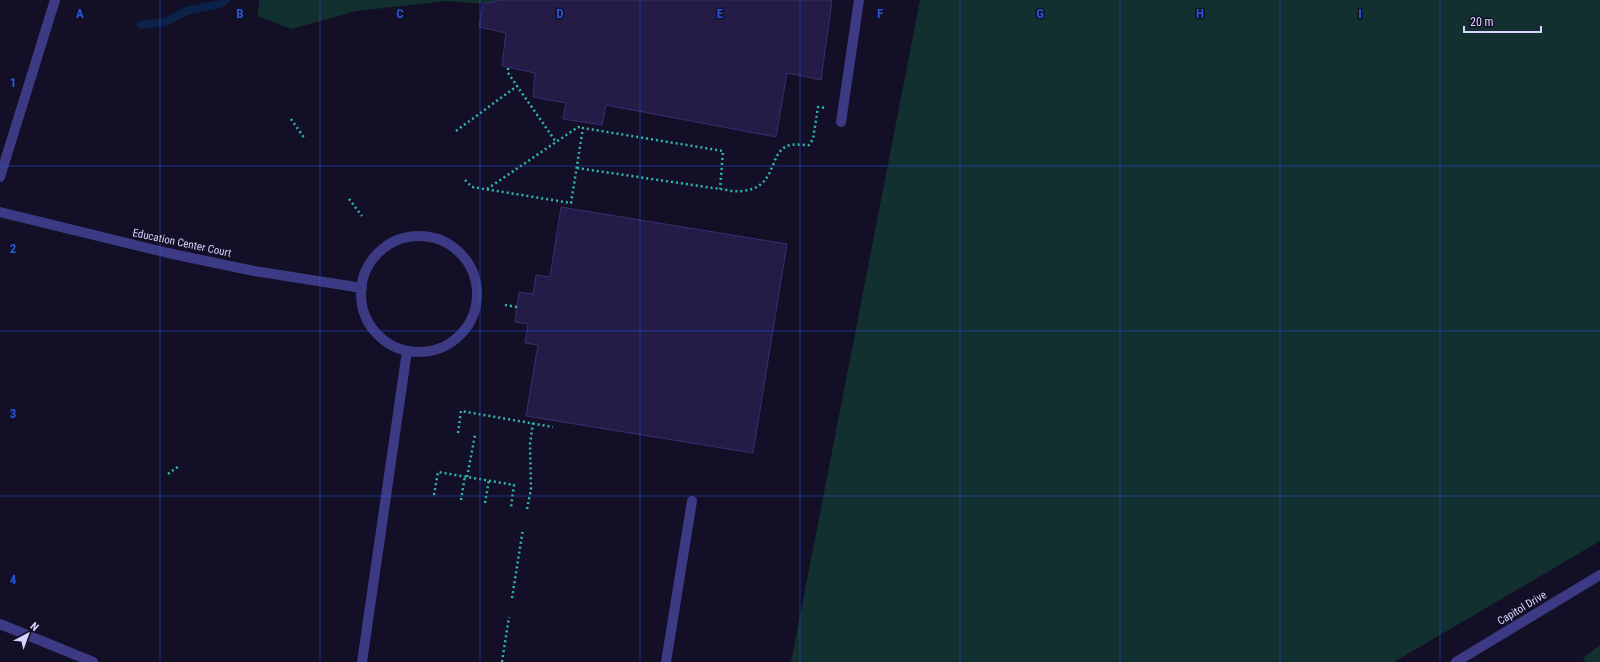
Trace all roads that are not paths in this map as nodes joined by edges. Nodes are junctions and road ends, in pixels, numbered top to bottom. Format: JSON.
{"nodes":[{"id":1,"x":55,"y":0,"type":"edge"},
{"id":2,"x":859,"y":0,"type":"edge"},
{"id":3,"x":841,"y":122,"type":"dead end"},
{"id":4,"x":0,"y":177,"type":"edge"},
{"id":5,"x":0,"y":212,"type":"edge"},
{"id":6,"x":362,"y":288,"type":"junction"},
{"id":7,"x":407,"y":351,"type":"junction"},
{"id":8,"x":692,"y":501,"type":"dead end"},
{"id":9,"x":1600,"y":575,"type":"edge"},
{"id":10,"x":0,"y":624,"type":"edge"},
{"id":11,"x":93,"y":662,"type":"edge"},
{"id":12,"x":362,"y":662,"type":"edge"},
{"id":13,"x":666,"y":662,"type":"edge"},
{"id":14,"x":1456,"y":662,"type":"edge"}],
"edges":[{"from":1,"to":4,"type":"street"},
{"from":2,"to":3,"type":"street"},
{"from":5,"to":6,"type":"street","name":"Education Center Court"},
{"from":6,"to":7,"type":"street"},
{"from":6,"to":7,"type":"street"},
{"from":7,"to":12,"type":"street"},
{"from":8,"to":13,"type":"street"},
{"from":9,"to":14,"type":"street","name":"Capitol Drive"},
{"from":10,"to":11,"type":"street"}]}
